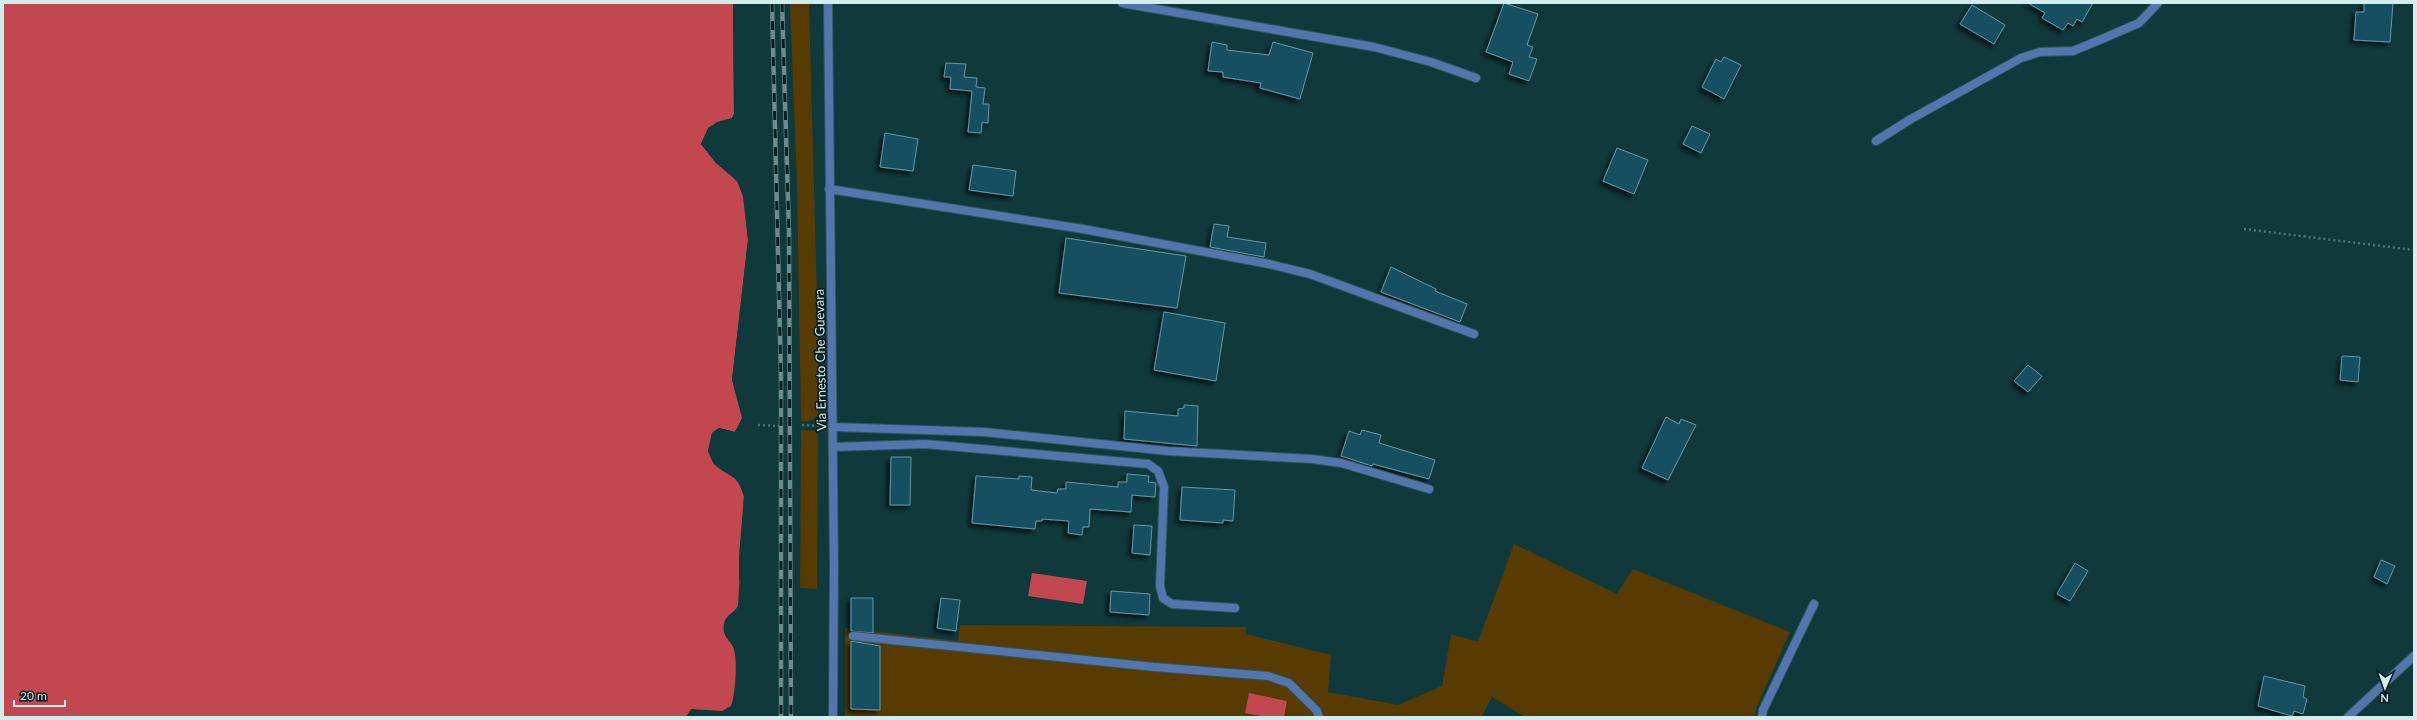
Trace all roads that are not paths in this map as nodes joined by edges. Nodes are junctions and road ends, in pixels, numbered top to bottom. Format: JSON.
{"nodes":[{"id":1,"x":828,"y":3,"type":"edge"},
{"id":2,"x":1122,"y":3,"type":"edge"},
{"id":3,"x":2158,"y":3,"type":"edge"},
{"id":4,"x":1476,"y":78,"type":"dead end"},
{"id":5,"x":1876,"y":141,"type":"dead end"},
{"id":6,"x":829,"y":189,"type":"junction"},
{"id":7,"x":1474,"y":334,"type":"dead end"},
{"id":8,"x":833,"y":427,"type":"junction"},
{"id":9,"x":833,"y":447,"type":"junction"},
{"id":10,"x":1429,"y":489,"type":"dead end"},
{"id":11,"x":1814,"y":604,"type":"dead end"},
{"id":12,"x":1235,"y":608,"type":"dead end"},
{"id":13,"x":853,"y":636,"type":"dead end"},
{"id":14,"x":2414,"y":656,"type":"edge"},
{"id":15,"x":833,"y":717,"type":"edge"},
{"id":16,"x":1319,"y":717,"type":"edge"},
{"id":17,"x":1762,"y":717,"type":"edge"},
{"id":18,"x":2348,"y":717,"type":"edge"}],
"edges":[{"from":1,"to":6,"type":"street","name":"Via Ernesto Che Guevara"},
{"from":2,"to":4,"type":"street"},
{"from":3,"to":5,"type":"street"},
{"from":6,"to":7,"type":"street"},
{"from":6,"to":8,"type":"street","name":"Via Ernesto Che Guevara"},
{"from":8,"to":9,"type":"street","name":"Via Ernesto Che Guevara"},
{"from":8,"to":10,"type":"street"},
{"from":9,"to":12,"type":"street"},
{"from":9,"to":15,"type":"street","name":"Via Ernesto Che Guevara"},
{"from":11,"to":17,"type":"street"},
{"from":13,"to":16,"type":"street"},
{"from":14,"to":18,"type":"street"}]}
